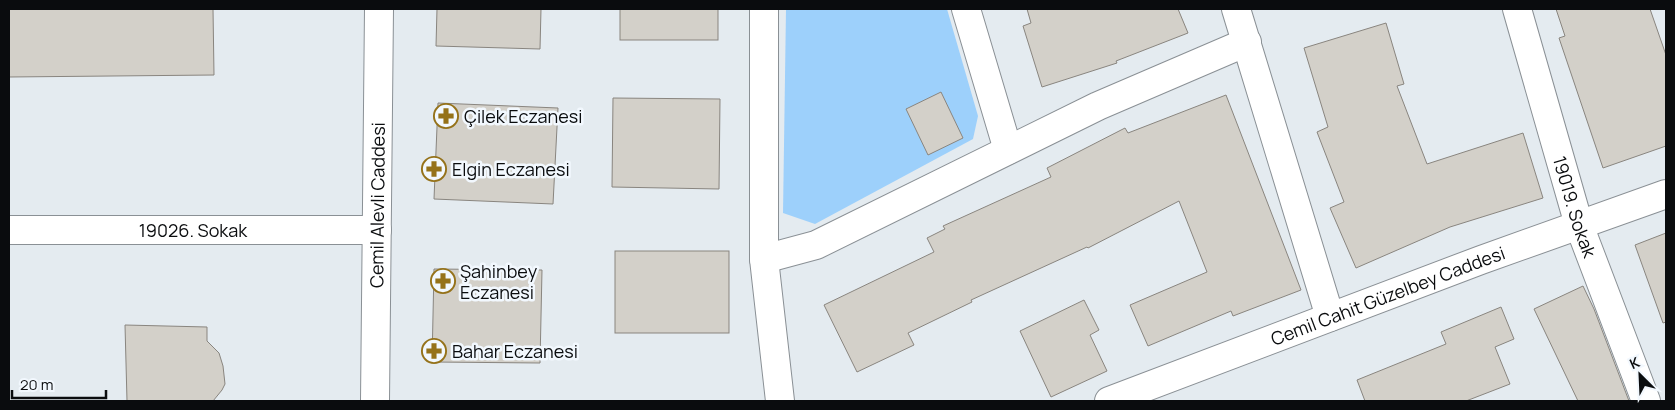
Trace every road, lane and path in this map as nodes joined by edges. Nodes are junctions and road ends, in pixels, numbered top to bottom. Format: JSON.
{"nodes":[{"id":1,"x":379,"y":9,"type":"edge"},
{"id":2,"x":764,"y":9,"type":"edge"},
{"id":3,"x":966,"y":9,"type":"edge"},
{"id":4,"x":1236,"y":9,"type":"edge"},
{"id":5,"x":1518,"y":9,"type":"edge"},
{"id":6,"x":1246,"y":42,"type":"junction"},
{"id":7,"x":1008,"y":150,"type":"junction"},
{"id":8,"x":1666,"y":194,"type":"edge"},
{"id":9,"x":1578,"y":225,"type":"junction"},
{"id":10,"x":9,"y":230,"type":"edge"},
{"id":11,"x":377,"y":230,"type":"junction"},
{"id":12,"x":764,"y":259,"type":"junction"},
{"id":13,"x":1330,"y":317,"type":"junction"},
{"id":14,"x":375,"y":401,"type":"edge"},
{"id":15,"x":780,"y":401,"type":"edge"},
{"id":16,"x":1110,"y":401,"type":"edge"},
{"id":17,"x":1646,"y":401,"type":"edge"}],
"edges":[{"from":1,"to":11,"type":"street","name":"Cemil Alevli Caddesi"},
{"from":2,"to":12,"type":"street"},
{"from":3,"to":7,"type":"street"},
{"from":4,"to":6,"type":"street"},
{"from":5,"to":9,"type":"street","name":"19019. Sokak"},
{"from":6,"to":7,"type":"street"},
{"from":6,"to":13,"type":"street"},
{"from":7,"to":12,"type":"street"},
{"from":8,"to":9,"type":"street","name":"Cemil Cahit Güzelbey Caddesi"},
{"from":9,"to":13,"type":"street","name":"Cemil Cahit Güzelbey Caddesi"},
{"from":9,"to":17,"type":"street","name":"19019. Sokak"},
{"from":10,"to":11,"type":"street","name":"19026. Sokak"},
{"from":11,"to":14,"type":"street","name":"Cemil Alevli Caddesi"},
{"from":12,"to":15,"type":"street"},
{"from":13,"to":16,"type":"street","name":"Cemil Cahit Güzelbey Caddesi"}]}
